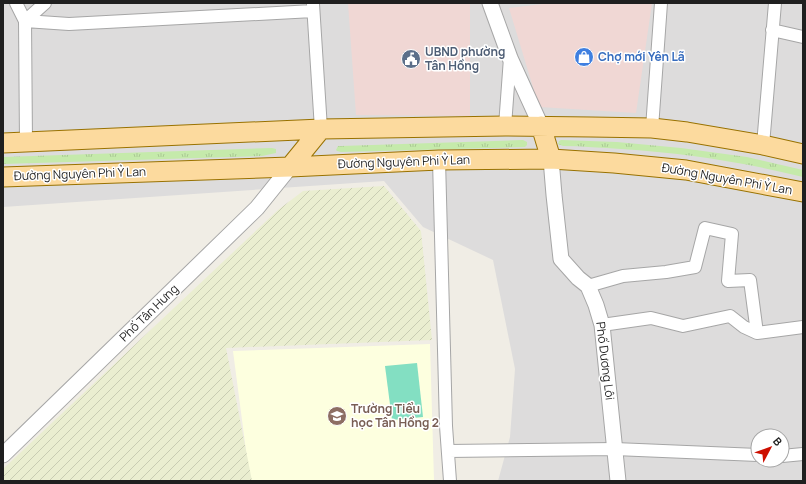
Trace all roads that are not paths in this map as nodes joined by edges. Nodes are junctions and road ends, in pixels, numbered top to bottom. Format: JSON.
{"nodes":[{"id":1,"x":16,"y":3,"type":"edge"},
{"id":2,"x":45,"y":3,"type":"edge"},
{"id":3,"x":490,"y":3,"type":"edge"},
{"id":4,"x":661,"y":3,"type":"edge"},
{"id":5,"x":775,"y":3,"type":"edge"},
{"id":6,"x":313,"y":7,"type":"edge"},
{"id":7,"x":25,"y":21,"type":"junction"},
{"id":8,"x":772,"y":30,"type":"junction"},
{"id":9,"x":803,"y":37,"type":"edge"},
{"id":10,"x":510,"y":58,"type":"junction"},
{"id":11,"x":505,"y":126,"type":"junction"},
{"id":12,"x":541,"y":126,"type":"junction"},
{"id":13,"x":652,"y":128,"type":"junction"},
{"id":14,"x":321,"y":129,"type":"junction"},
{"id":15,"x":3,"y":143,"type":"edge"},
{"id":16,"x":26,"y":143,"type":"junction"},
{"id":17,"x":763,"y":145,"type":"junction"},
{"id":18,"x":803,"y":154,"type":"edge"},
{"id":19,"x":551,"y":159,"type":"junction"},
{"id":20,"x":439,"y":160,"type":"junction"},
{"id":21,"x":290,"y":167,"type":"junction"},
{"id":22,"x":3,"y":176,"type":"edge"},
{"id":23,"x":803,"y":192,"type":"edge"},
{"id":24,"x":588,"y":286,"type":"junction"},
{"id":25,"x":602,"y":325,"type":"junction"},
{"id":26,"x":803,"y":327,"type":"edge"},
{"id":27,"x":757,"y":332,"type":"junction"},
{"id":28,"x":615,"y":449,"type":"junction"},
{"id":29,"x":448,"y":451,"type":"junction"},
{"id":30,"x":803,"y":454,"type":"edge"},
{"id":31,"x":3,"y":455,"type":"edge"},
{"id":32,"x":750,"y":455,"type":"edge"},
{"id":33,"x":790,"y":455,"type":"edge"},
{"id":34,"x":450,"y":481,"type":"edge"},
{"id":35,"x":618,"y":481,"type":"edge"}],
"edges":[{"from":1,"to":7,"type":"street"},
{"from":2,"to":7,"type":"street"},
{"from":3,"to":10,"type":"street"},
{"from":4,"to":13,"type":"street"},
{"from":5,"to":8,"type":"street"},
{"from":6,"to":7,"type":"street"},
{"from":6,"to":14,"type":"street"},
{"from":7,"to":16,"type":"street"},
{"from":8,"to":9,"type":"street"},
{"from":8,"to":17,"type":"street"},
{"from":10,"to":11,"type":"street"},
{"from":10,"to":12,"type":"street"},
{"from":11,"to":12,"type":"main road"},
{"from":11,"to":14,"type":"main road"},
{"from":12,"to":13,"type":"main road"},
{"from":12,"to":19,"type":"main road"},
{"from":13,"to":17,"type":"main road"},
{"from":14,"to":16,"type":"main road"},
{"from":14,"to":21,"type":"main road"},
{"from":15,"to":16,"type":"main road"},
{"from":17,"to":18,"type":"main road"},
{"from":19,"to":20,"type":"main road","name":"Đường Nguyên Phi Ỷ Lan"},
{"from":19,"to":23,"type":"main road","name":"Đường Nguyên Phi Ỷ Lan"},
{"from":19,"to":24,"type":"street","name":"Phố Dương Lôi"},
{"from":20,"to":21,"type":"main road","name":"Đường Nguyên Phi Ỷ Lan"},
{"from":20,"to":29,"type":"street"},
{"from":21,"to":22,"type":"main road","name":"Đường Nguyên Phi Ỷ Lan"},
{"from":21,"to":31,"type":"street","name":"Phố Tân Hưng"},
{"from":24,"to":25,"type":"street","name":"Phố Dương Lôi"},
{"from":24,"to":27,"type":"street"},
{"from":25,"to":27,"type":"street"},
{"from":25,"to":28,"type":"street","name":"Phố Dương Lôi"},
{"from":26,"to":27,"type":"street"},
{"from":28,"to":29,"type":"street"},
{"from":28,"to":32,"type":"street"},
{"from":28,"to":35,"type":"street","name":"Phố Dương Lôi"},
{"from":29,"to":34,"type":"street"},
{"from":30,"to":33,"type":"street"}]}
